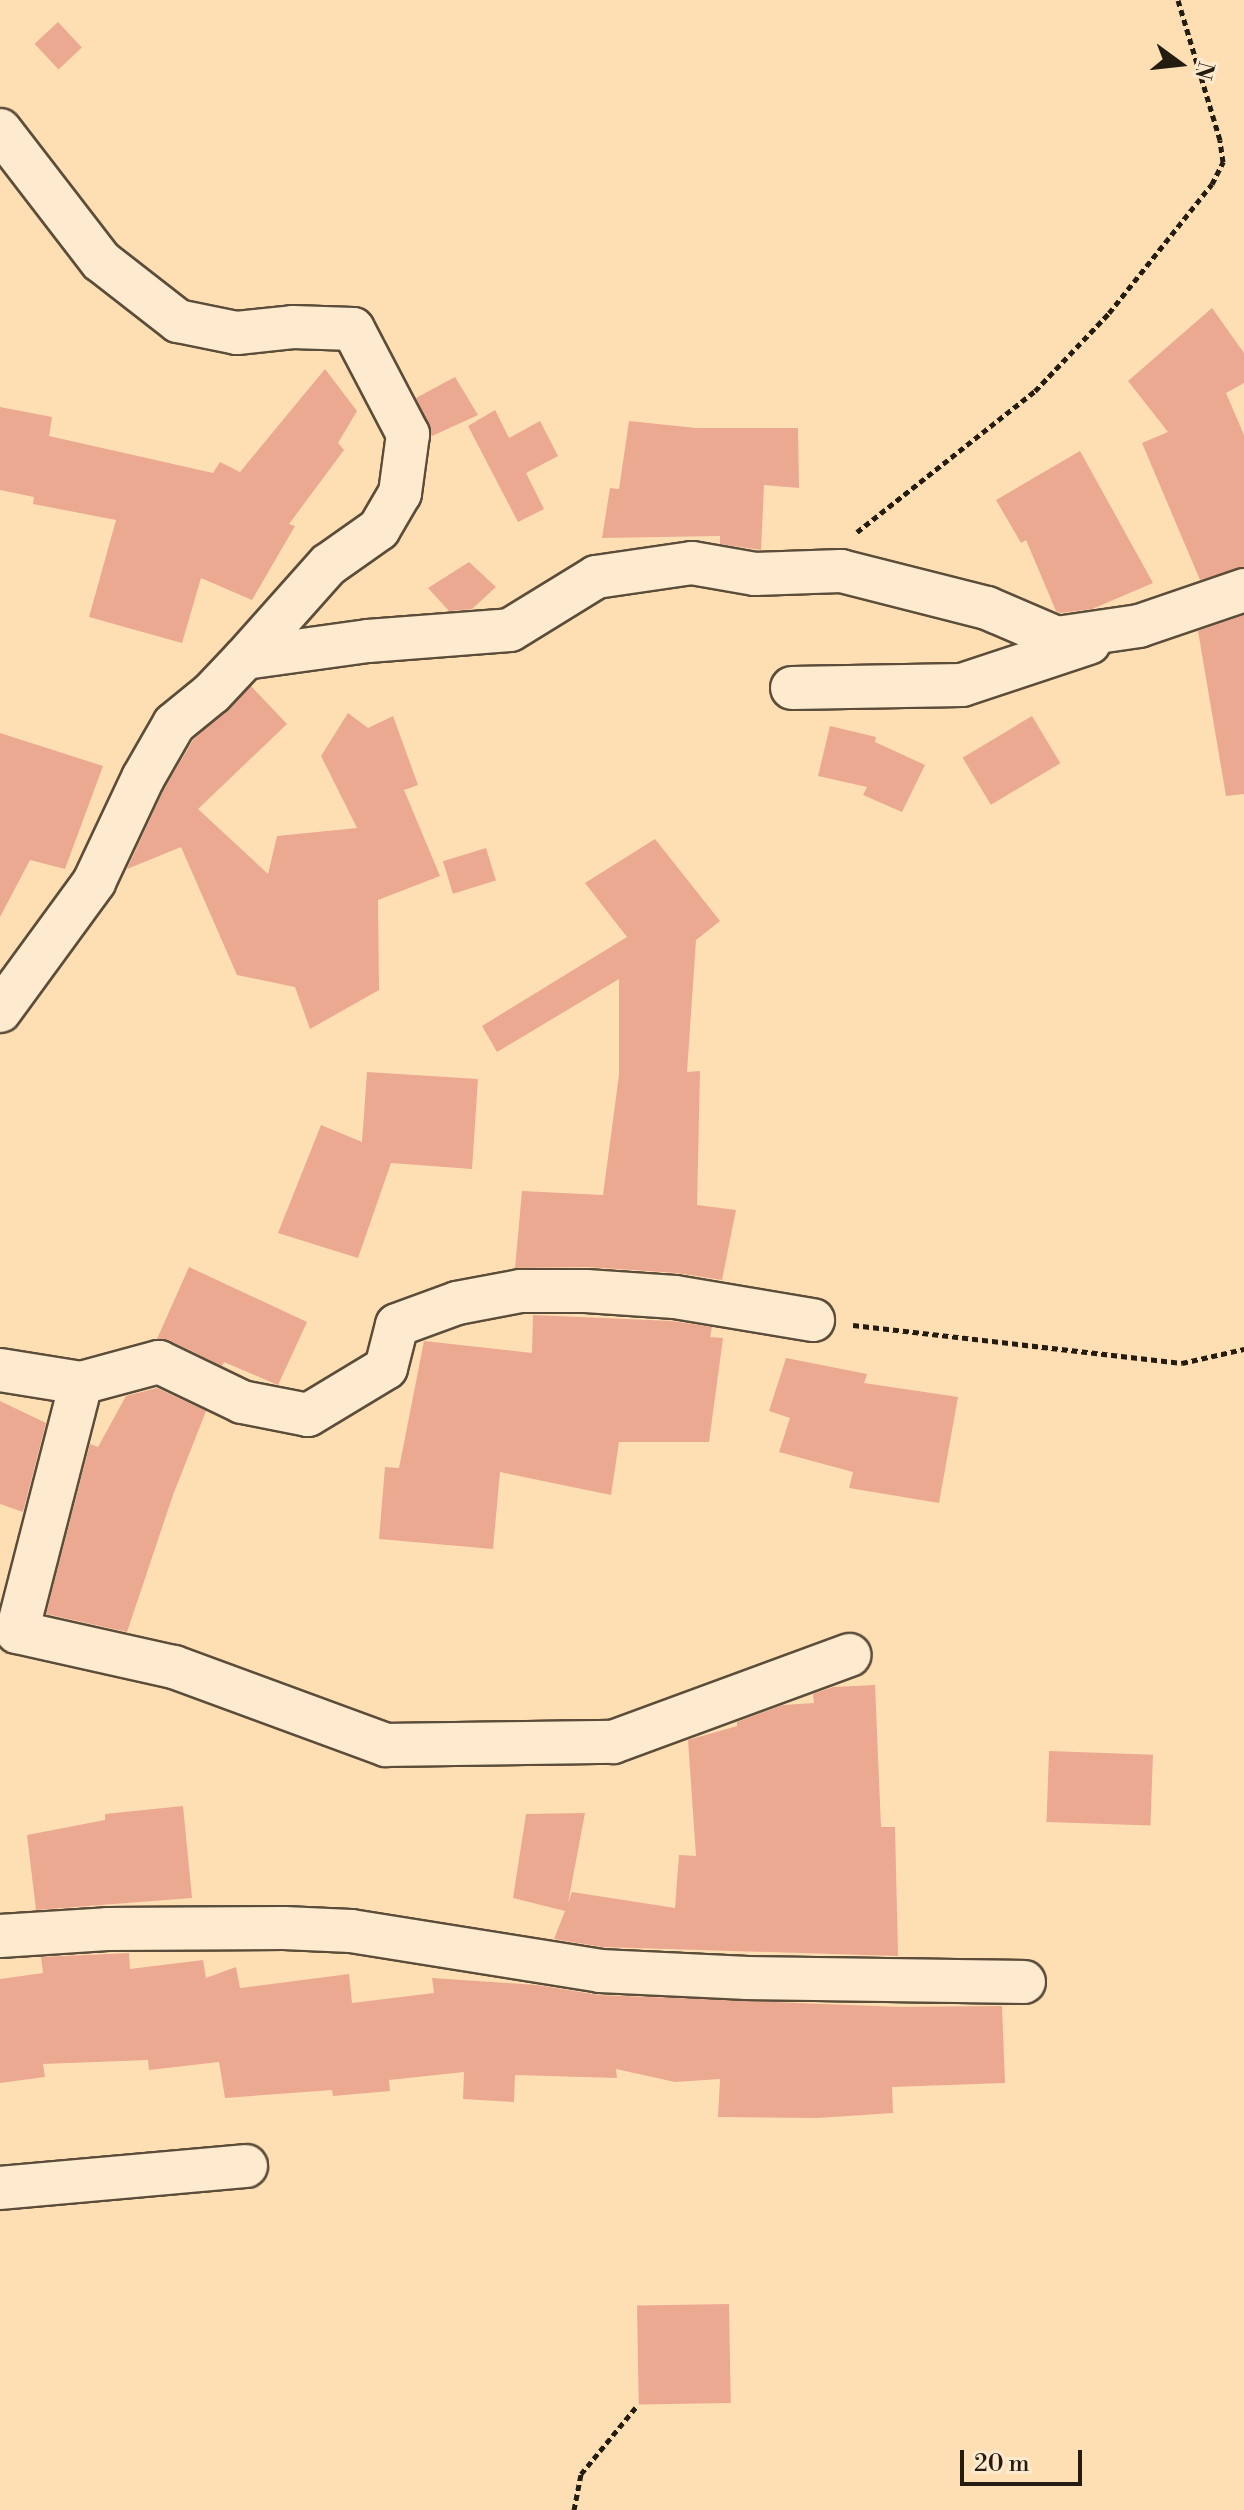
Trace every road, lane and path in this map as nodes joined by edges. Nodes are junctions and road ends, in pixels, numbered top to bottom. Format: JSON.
{"nodes":[{"id":1,"x":1178,"y":0,"type":"edge"},
{"id":2,"x":0,"y":130,"type":"edge"},
{"id":3,"x":806,"y":572,"type":"junction"},
{"id":4,"x":1244,"y":590,"type":"edge"},
{"id":5,"x":1139,"y":626,"type":"junction"},
{"id":6,"x":245,"y":658,"type":"junction"},
{"id":7,"x":792,"y":688,"type":"dead end"},
{"id":8,"x":0,"y":1011,"type":"edge"},
{"id":9,"x":813,"y":1320,"type":"joint"},
{"id":10,"x":1244,"y":1349,"type":"edge"},
{"id":11,"x":0,"y":1370,"type":"edge"},
{"id":12,"x":81,"y":1383,"type":"junction"},
{"id":13,"x":850,"y":1655,"type":"dead end"},
{"id":14,"x":0,"y":1936,"type":"edge"},
{"id":15,"x":1024,"y":1982,"type":"dead end"},
{"id":16,"x":246,"y":2166,"type":"dead end"},
{"id":17,"x":0,"y":2188,"type":"edge"},
{"id":18,"x":636,"y":2407,"type":"dead end"},
{"id":19,"x":574,"y":2510,"type":"edge"}],
"edges":[{"from":1,"to":3,"type":"path"},
{"from":2,"to":6,"type":"street"},
{"from":3,"to":5,"type":"street"},
{"from":3,"to":6,"type":"street"},
{"from":4,"to":5,"type":"street"},
{"from":5,"to":7,"type":"street"},
{"from":6,"to":8,"type":"street"},
{"from":9,"to":10,"type":"path"},
{"from":9,"to":12,"type":"street"},
{"from":11,"to":12,"type":"street"},
{"from":12,"to":13,"type":"street"},
{"from":14,"to":15,"type":"street"},
{"from":16,"to":17,"type":"street"},
{"from":18,"to":19,"type":"path"}]}
